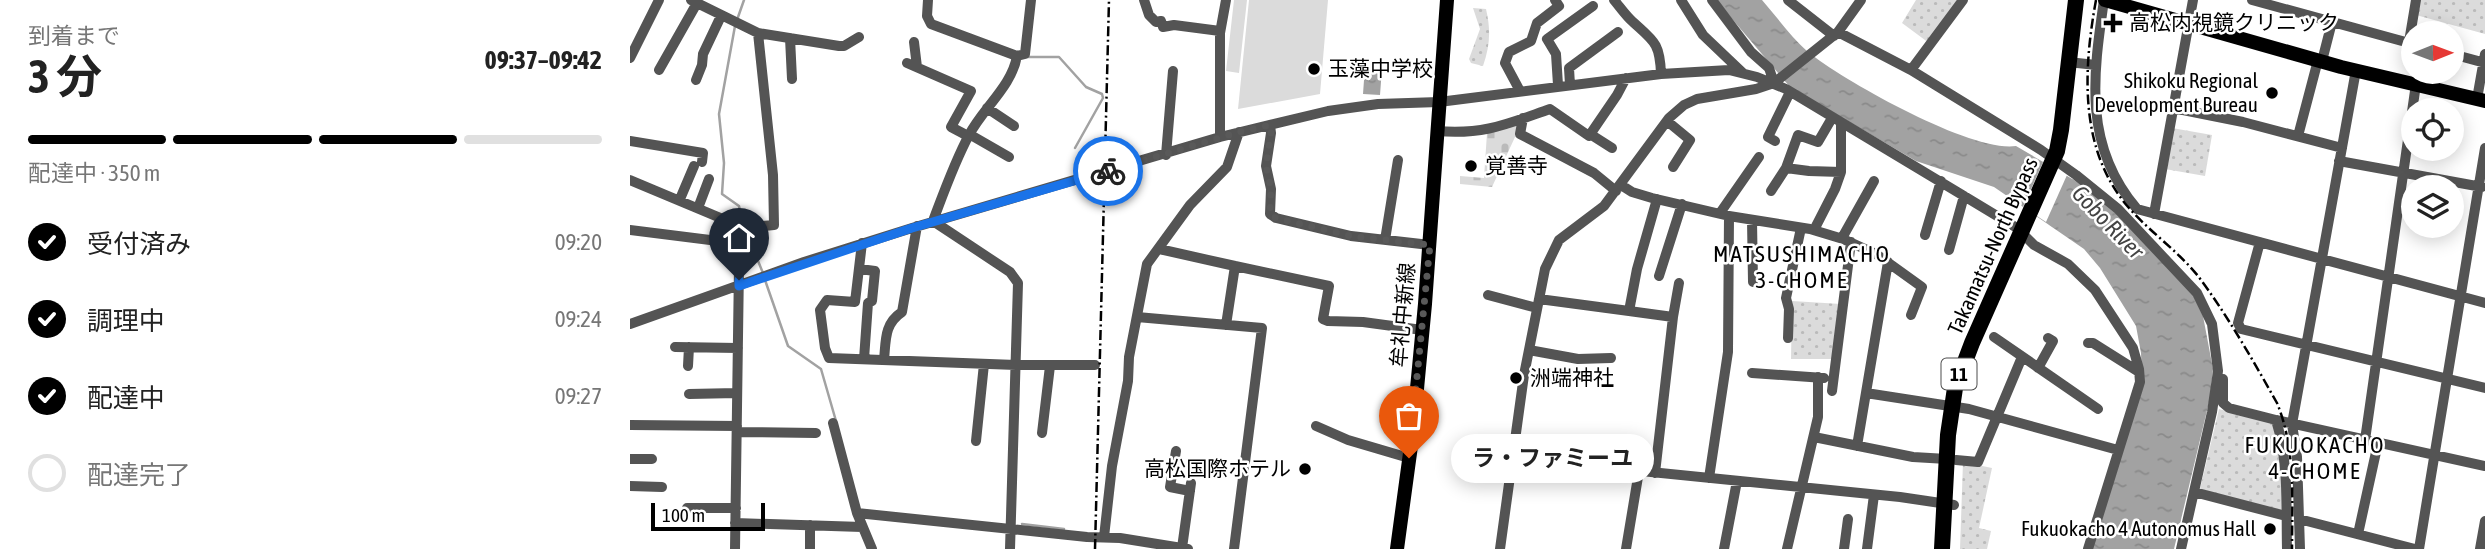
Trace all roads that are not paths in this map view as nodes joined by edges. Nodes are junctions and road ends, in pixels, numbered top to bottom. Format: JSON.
{"nodes":[{"id":1,"x":659,"y":0,"type":"edge"},
{"id":2,"x":928,"y":0,"type":"edge"},
{"id":3,"x":1031,"y":0,"type":"edge"},
{"id":4,"x":1144,"y":0,"type":"edge"},
{"id":5,"x":1226,"y":0,"type":"edge"},
{"id":6,"x":1447,"y":0,"type":"edge"},
{"id":7,"x":1555,"y":0,"type":"edge"},
{"id":8,"x":1614,"y":0,"type":"edge"},
{"id":9,"x":1681,"y":0,"type":"edge"},
{"id":10,"x":1712,"y":0,"type":"edge"},
{"id":11,"x":1788,"y":0,"type":"edge"},
{"id":12,"x":1861,"y":0,"type":"edge"},
{"id":13,"x":1963,"y":0,"type":"edge"},
{"id":14,"x":2076,"y":0,"type":"edge"},
{"id":15,"x":2085,"y":0,"type":"edge"},
{"id":16,"x":2104,"y":0,"type":"edge"},
{"id":17,"x":2193,"y":0,"type":"edge"},
{"id":18,"x":2252,"y":0,"type":"edge"},
{"id":19,"x":2416,"y":0,"type":"edge"},
{"id":20,"x":694,"y":1,"type":"edge"},
{"id":21,"x":1593,"y":6,"type":"dead end"},
{"id":22,"x":721,"y":16,"type":"junction"},
{"id":23,"x":2414,"y":21,"type":"edge"},
{"id":24,"x":2332,"y":22,"type":"junction"},
{"id":25,"x":2189,"y":24,"type":"junction"},
{"id":26,"x":1220,"y":31,"type":"junction"},
{"id":27,"x":1618,"y":32,"type":"dead end"},
{"id":28,"x":758,"y":33,"type":"junction"},
{"id":29,"x":1836,"y":34,"type":"junction"},
{"id":30,"x":859,"y":37,"type":"dead end"},
{"id":31,"x":790,"y":38,"type":"junction"},
{"id":32,"x":2401,"y":40,"type":"edge"},
{"id":33,"x":914,"y":42,"type":"dead end"},
{"id":34,"x":1017,"y":56,"type":"junction"},
{"id":35,"x":2464,"y":56,"type":"edge"},
{"id":36,"x":630,"y":58,"type":"edge"},
{"id":37,"x":2320,"y":60,"type":"junction"},
{"id":38,"x":2485,"y":60,"type":"edge"},
{"id":39,"x":2073,"y":63,"type":"junction"},
{"id":40,"x":2096,"y":65,"type":"junction"},
{"id":41,"x":659,"y":70,"type":"dead end"},
{"id":42,"x":1911,"y":70,"type":"junction"},
{"id":43,"x":2356,"y":70,"type":"junction"},
{"id":44,"x":1173,"y":71,"type":"dead end"},
{"id":45,"x":1743,"y":73,"type":"junction"},
{"id":46,"x":1661,"y":74,"type":"junction"},
{"id":47,"x":1626,"y":78,"type":"junction"},
{"id":48,"x":792,"y":79,"type":"dead end"},
{"id":49,"x":696,"y":80,"type":"dead end"},
{"id":50,"x":2401,"y":80,"type":"edge"},
{"id":51,"x":1777,"y":81,"type":"junction"},
{"id":52,"x":2416,"y":84,"type":"joint"},
{"id":53,"x":1564,"y":85,"type":"junction"},
{"id":54,"x":1520,"y":91,"type":"junction"},
{"id":55,"x":1790,"y":92,"type":"junction"},
{"id":56,"x":2481,"y":100,"type":"edge"},
{"id":57,"x":1439,"y":102,"type":"junction"},
{"id":58,"x":987,"y":108,"type":"junction"},
{"id":59,"x":2173,"y":108,"type":"junction"},
{"id":60,"x":1523,"y":118,"type":"junction"},
{"id":61,"x":1837,"y":120,"type":"junction"},
{"id":62,"x":1667,"y":121,"type":"junction"},
{"id":63,"x":1014,"y":125,"type":"dead end"},
{"id":64,"x":1270,"y":125,"type":"junction"},
{"id":65,"x":1437,"y":131,"type":"junction"},
{"id":66,"x":1239,"y":132,"type":"junction"},
{"id":67,"x":1590,"y":134,"type":"junction"},
{"id":68,"x":969,"y":135,"type":"junction"},
{"id":69,"x":2298,"y":136,"type":"junction"},
{"id":70,"x":1220,"y":137,"type":"junction"},
{"id":71,"x":630,"y":141,"type":"edge"},
{"id":72,"x":1776,"y":141,"type":"dead end"},
{"id":73,"x":1612,"y":148,"type":"dead end"},
{"id":74,"x":2342,"y":148,"type":"junction"},
{"id":75,"x":2485,"y":148,"type":"edge"},
{"id":76,"x":1166,"y":155,"type":"junction"},
{"id":77,"x":1009,"y":157,"type":"dead end"},
{"id":78,"x":1759,"y":157,"type":"dead end"},
{"id":79,"x":1398,"y":160,"type":"dead end"},
{"id":80,"x":2339,"y":161,"type":"junction"},
{"id":81,"x":2056,"y":165,"type":"junction"},
{"id":82,"x":1673,"y":167,"type":"dead end"},
{"id":83,"x":1786,"y":168,"type":"junction"},
{"id":84,"x":1841,"y":172,"type":"junction"},
{"id":85,"x":2403,"y":172,"type":"junction"},
{"id":86,"x":709,"y":179,"type":"dead end"},
{"id":87,"x":630,"y":180,"type":"edge"},
{"id":88,"x":1874,"y":181,"type":"dead end"},
{"id":89,"x":1941,"y":181,"type":"junction"},
{"id":90,"x":2482,"y":187,"type":"edge"},
{"id":91,"x":1618,"y":188,"type":"junction"},
{"id":92,"x":1772,"y":191,"type":"dead end"},
{"id":93,"x":1964,"y":195,"type":"junction"},
{"id":94,"x":680,"y":199,"type":"junction"},
{"id":95,"x":1657,"y":199,"type":"junction"},
{"id":96,"x":1682,"y":204,"type":"junction"},
{"id":97,"x":698,"y":208,"type":"junction"},
{"id":98,"x":2154,"y":214,"type":"junction"},
{"id":99,"x":1724,"y":215,"type":"junction"},
{"id":100,"x":1752,"y":220,"type":"junction"},
{"id":101,"x":933,"y":222,"type":"junction"},
{"id":102,"x":917,"y":226,"type":"junction"},
{"id":103,"x":743,"y":228,"type":"junction"},
{"id":104,"x":1801,"y":228,"type":"junction"},
{"id":105,"x":630,"y":230,"type":"edge"},
{"id":106,"x":1814,"y":230,"type":"junction"},
{"id":107,"x":1925,"y":235,"type":"dead end"},
{"id":108,"x":2025,"y":236,"type":"junction"},
{"id":109,"x":1385,"y":240,"type":"junction"},
{"id":110,"x":1846,"y":240,"type":"junction"},
{"id":111,"x":2260,"y":242,"type":"junction"},
{"id":112,"x":862,"y":243,"type":"junction"},
{"id":113,"x":742,"y":244,"type":"junction"},
{"id":114,"x":1430,"y":245,"type":"junction"},
{"id":115,"x":1158,"y":249,"type":"junction"},
{"id":116,"x":1949,"y":250,"type":"dead end"},
{"id":117,"x":2322,"y":259,"type":"junction"},
{"id":118,"x":1888,"y":262,"type":"junction"},
{"id":119,"x":1235,"y":266,"type":"junction"},
{"id":120,"x":860,"y":269,"type":"junction"},
{"id":121,"x":1659,"y":275,"type":"dead end"},
{"id":122,"x":2388,"y":277,"type":"junction"},
{"id":123,"x":1753,"y":282,"type":"dead end"},
{"id":124,"x":1679,"y":283,"type":"dead end"},
{"id":125,"x":739,"y":286,"type":"junction"},
{"id":126,"x":2460,"y":296,"type":"junction"},
{"id":127,"x":1495,"y":299,"type":"dead end"},
{"id":128,"x":855,"y":302,"type":"junction"},
{"id":129,"x":868,"y":303,"type":"junction"},
{"id":130,"x":1538,"y":303,"type":"junction"},
{"id":131,"x":2485,"y":303,"type":"edge"},
{"id":132,"x":1629,"y":311,"type":"junction"},
{"id":133,"x":1911,"y":315,"type":"dead end"},
{"id":134,"x":1137,"y":317,"type":"junction"},
{"id":135,"x":1673,"y":317,"type":"junction"},
{"id":136,"x":630,"y":324,"type":"edge"},
{"id":137,"x":1226,"y":325,"type":"junction"},
{"id":138,"x":1422,"y":330,"type":"junction"},
{"id":139,"x":1994,"y":337,"type":"dead end"},
{"id":140,"x":1788,"y":338,"type":"dead end"},
{"id":141,"x":2048,"y":338,"type":"dead end"},
{"id":142,"x":2088,"y":343,"type":"dead end"},
{"id":143,"x":2306,"y":345,"type":"junction"},
{"id":144,"x":675,"y":347,"type":"dead end"},
{"id":145,"x":689,"y":347,"type":"junction"},
{"id":146,"x":738,"y":348,"type":"junction"},
{"id":147,"x":1529,"y":351,"type":"junction"},
{"id":148,"x":2022,"y":357,"type":"junction"},
{"id":149,"x":1611,"y":358,"type":"dead end"},
{"id":150,"x":864,"y":359,"type":"junction"},
{"id":151,"x":884,"y":360,"type":"junction"},
{"id":152,"x":2376,"y":362,"type":"junction"},
{"id":153,"x":984,"y":364,"type":"junction"},
{"id":154,"x":1016,"y":365,"type":"junction"},
{"id":155,"x":1095,"y":365,"type":"dead end"},
{"id":156,"x":688,"y":366,"type":"dead end"},
{"id":157,"x":1050,"y":366,"type":"junction"},
{"id":158,"x":2038,"y":368,"type":"junction"},
{"id":159,"x":2218,"y":371,"type":"junction"},
{"id":160,"x":2139,"y":372,"type":"junction"},
{"id":161,"x":1752,"y":373,"type":"dead end"},
{"id":162,"x":1818,"y":377,"type":"junction"},
{"id":163,"x":1833,"y":379,"type":"junction"},
{"id":164,"x":2446,"y":379,"type":"junction"},
{"id":165,"x":2485,"y":388,"type":"edge"},
{"id":166,"x":1832,"y":391,"type":"dead end"},
{"id":167,"x":737,"y":393,"type":"junction"},
{"id":168,"x":1866,"y":393,"type":"junction"},
{"id":169,"x":689,"y":394,"type":"dead end"},
{"id":170,"x":1955,"y":407,"type":"junction"},
{"id":171,"x":2098,"y":409,"type":"dead end"},
{"id":172,"x":1996,"y":416,"type":"junction"},
{"id":173,"x":2276,"y":421,"type":"junction"},
{"id":174,"x":833,"y":423,"type":"dead end"},
{"id":175,"x":2292,"y":424,"type":"junction"},
{"id":176,"x":630,"y":425,"type":"edge"},
{"id":177,"x":1316,"y":426,"type":"dead end"},
{"id":178,"x":737,"y":429,"type":"junction"},
{"id":179,"x":816,"y":433,"type":"dead end"},
{"id":180,"x":1042,"y":433,"type":"dead end"},
{"id":181,"x":1814,"y":437,"type":"junction"},
{"id":182,"x":2365,"y":440,"type":"junction"},
{"id":183,"x":976,"y":441,"type":"dead end"},
{"id":184,"x":2378,"y":443,"type":"junction"},
{"id":185,"x":1857,"y":446,"type":"junction"},
{"id":186,"x":2118,"y":450,"type":"junction"},
{"id":187,"x":1176,"y":451,"type":"dead end"},
{"id":188,"x":2434,"y":455,"type":"junction"},
{"id":189,"x":1409,"y":458,"type":"junction"},
{"id":190,"x":1512,"y":458,"type":"junction"},
{"id":191,"x":630,"y":459,"type":"edge"},
{"id":192,"x":652,"y":459,"type":"dead end"},
{"id":193,"x":1951,"y":459,"type":"junction"},
{"id":194,"x":2485,"y":466,"type":"edge"},
{"id":195,"x":1639,"y":471,"type":"junction"},
{"id":196,"x":1655,"y":473,"type":"junction"},
{"id":197,"x":1709,"y":478,"type":"junction"},
{"id":198,"x":1737,"y":481,"type":"junction"},
{"id":199,"x":630,"y":486,"type":"edge"},
{"id":200,"x":662,"y":487,"type":"dead end"},
{"id":201,"x":1801,"y":488,"type":"junction"},
{"id":202,"x":2194,"y":492,"type":"junction"},
{"id":203,"x":1874,"y":495,"type":"junction"},
{"id":204,"x":1949,"y":505,"type":"junction"},
{"id":205,"x":687,"y":508,"type":"dead end"},
{"id":206,"x":736,"y":508,"type":"junction"},
{"id":207,"x":857,"y":513,"type":"junction"},
{"id":208,"x":2286,"y":516,"type":"junction"},
{"id":209,"x":2299,"y":519,"type":"junction"},
{"id":210,"x":2485,"y":522,"type":"edge"},
{"id":211,"x":735,"y":523,"type":"junction"},
{"id":212,"x":1849,"y":524,"type":"dead end"},
{"id":213,"x":810,"y":525,"type":"junction"},
{"id":214,"x":862,"y":527,"type":"junction"},
{"id":215,"x":1011,"y":529,"type":"junction"},
{"id":216,"x":2358,"y":534,"type":"junction"},
{"id":217,"x":1104,"y":537,"type":"junction"},
{"id":218,"x":2376,"y":544,"type":"edge"},
{"id":219,"x":735,"y":549,"type":"edge"},
{"id":220,"x":810,"y":549,"type":"edge"},
{"id":221,"x":872,"y":549,"type":"edge"},
{"id":222,"x":1010,"y":549,"type":"edge"},
{"id":223,"x":1186,"y":549,"type":"edge"},
{"id":224,"x":1234,"y":549,"type":"edge"},
{"id":225,"x":1397,"y":549,"type":"edge"},
{"id":226,"x":1500,"y":549,"type":"edge"},
{"id":227,"x":1626,"y":549,"type":"edge"},
{"id":228,"x":1724,"y":549,"type":"edge"},
{"id":229,"x":1787,"y":549,"type":"edge"},
{"id":230,"x":1844,"y":549,"type":"edge"},
{"id":231,"x":1867,"y":549,"type":"edge"},
{"id":232,"x":1942,"y":549,"type":"edge"},
{"id":233,"x":1952,"y":549,"type":"edge"},
{"id":234,"x":2088,"y":549,"type":"edge"},
{"id":235,"x":2181,"y":549,"type":"edge"},
{"id":236,"x":2287,"y":549,"type":"edge"},
{"id":237,"x":2300,"y":549,"type":"edge"},
{"id":238,"x":2417,"y":549,"type":"edge"},
{"id":239,"x":2480,"y":549,"type":"edge"}],
"edges":[{"from":1,"to":36,"type":"street"},
{"from":2,"to":34,"type":"street"},
{"from":3,"to":34,"type":"street"},
{"from":4,"to":26,"type":"street"},
{"from":5,"to":26,"type":"street"},
{"from":6,"to":57,"type":"main road","name":"牟礼中新線"},
{"from":7,"to":54,"type":"street"},
{"from":8,"to":46,"type":"street"},
{"from":9,"to":45,"type":"street"},
{"from":10,"to":51,"type":"street"},
{"from":11,"to":29,"type":"street"},
{"from":12,"to":29,"type":"street"},
{"from":13,"to":42,"type":"street"},
{"from":14,"to":39,"type":"highway","name":"Takamatsu-North Bypass","number":"11"},
{"from":15,"to":39,"type":"highway","name":"Takamatsu-North Bypass","number":"11"},
{"from":16,"to":25,"type":"main road"},
{"from":16,"to":40,"type":"street"},
{"from":17,"to":25,"type":"street"},
{"from":18,"to":24,"type":"street"},
{"from":19,"to":23,"type":"street"},
{"from":20,"to":22,"type":"street"},
{"from":20,"to":41,"type":"street"},
{"from":21,"to":53,"type":"street"},
{"from":22,"to":28,"type":"street"},
{"from":22,"to":49,"type":"street"},
{"from":24,"to":32,"type":"street"},
{"from":24,"to":37,"type":"street"},
{"from":25,"to":37,"type":"main road"},
{"from":25,"to":59,"type":"street"},
{"from":26,"to":70,"type":"street"},
{"from":27,"to":53,"type":"street"},
{"from":28,"to":31,"type":"street"},
{"from":28,"to":103,"type":"street"},
{"from":29,"to":42,"type":"street"},
{"from":29,"to":51,"type":"street"},
{"from":30,"to":31,"type":"street"},
{"from":31,"to":48,"type":"street"},
{"from":33,"to":68,"type":"street"},
{"from":34,"to":58,"type":"street"},
{"from":35,"to":38,"type":"street"},
{"from":37,"to":43,"type":"main road"},
{"from":37,"to":69,"type":"street"},
{"from":38,"to":56,"type":"street"},
{"from":39,"to":40,"type":"street"},
{"from":39,"to":81,"type":"highway","name":"Takamatsu-North Bypass","number":"11"},
{"from":40,"to":98,"type":"street"},
{"from":42,"to":81,"type":"street"},
{"from":43,"to":50,"type":"main road"},
{"from":43,"to":74,"type":"street"},
{"from":44,"to":76,"type":"street"},
{"from":45,"to":46,"type":"street"},
{"from":45,"to":51,"type":"street"},
{"from":46,"to":47,"type":"street"},
{"from":47,"to":53,"type":"street"},
{"from":47,"to":67,"type":"street"},
{"from":51,"to":55,"type":"street"},
{"from":51,"to":62,"type":"street"},
{"from":52,"to":56,"type":"main road"},
{"from":52,"to":85,"type":"street"},
{"from":53,"to":54,"type":"street"},
{"from":54,"to":57,"type":"street"},
{"from":55,"to":61,"type":"street"},
{"from":55,"to":72,"type":"street"},
{"from":57,"to":64,"type":"street"},
{"from":57,"to":65,"type":"main road","name":"牟礼中新線"},
{"from":58,"to":63,"type":"street"},
{"from":58,"to":68,"type":"street"},
{"from":59,"to":69,"type":"street"},
{"from":59,"to":98,"type":"street"},
{"from":60,"to":65,"type":"street"},
{"from":60,"to":67,"type":"street"},
{"from":60,"to":91,"type":"street"},
{"from":61,"to":83,"type":"street"},
{"from":61,"to":84,"type":"street"},
{"from":61,"to":89,"type":"street"},
{"from":62,"to":82,"type":"street"},
{"from":62,"to":91,"type":"street"},
{"from":64,"to":66,"type":"street"},
{"from":64,"to":109,"type":"street"},
{"from":65,"to":114,"type":"main road","name":"牟礼中新線"},
{"from":66,"to":70,"type":"street"},
{"from":66,"to":115,"type":"street"},
{"from":67,"to":73,"type":"street"},
{"from":68,"to":77,"type":"street"},
{"from":68,"to":101,"type":"street"},
{"from":69,"to":74,"type":"street"},
{"from":70,"to":76,"type":"street"},
{"from":71,"to":94,"type":"street"},
{"from":74,"to":80,"type":"street"},
{"from":75,"to":90,"type":"street"},
{"from":76,"to":101,"type":"street"},
{"from":78,"to":99,"type":"street"},
{"from":79,"to":109,"type":"street"},
{"from":80,"to":85,"type":"street"},
{"from":80,"to":117,"type":"street"},
{"from":81,"to":108,"type":"highway","name":"Takamatsu-North Bypass","number":"11"},
{"from":81,"to":159,"type":"street"},
{"from":83,"to":84,"type":"street"},
{"from":83,"to":92,"type":"street"},
{"from":84,"to":106,"type":"street"},
{"from":85,"to":90,"type":"street"},
{"from":85,"to":122,"type":"street"},
{"from":86,"to":97,"type":"street"},
{"from":87,"to":94,"type":"street"},
{"from":88,"to":110,"type":"street"},
{"from":89,"to":93,"type":"street"},
{"from":89,"to":107,"type":"street"},
{"from":90,"to":126,"type":"street"},
{"from":91,"to":95,"type":"street"},
{"from":91,"to":130,"type":"street"},
{"from":93,"to":108,"type":"street"},
{"from":93,"to":116,"type":"street"},
{"from":94,"to":97,"type":"street"},
{"from":95,"to":96,"type":"street"},
{"from":95,"to":132,"type":"street"},
{"from":96,"to":99,"type":"street"},
{"from":96,"to":121,"type":"street"},
{"from":97,"to":103,"type":"street"},
{"from":98,"to":111,"type":"street"},
{"from":99,"to":100,"type":"street"},
{"from":99,"to":197,"type":"street"},
{"from":100,"to":104,"type":"street"},
{"from":100,"to":123,"type":"street"},
{"from":101,"to":102,"type":"street"},
{"from":101,"to":154,"type":"street"},
{"from":102,"to":112,"type":"street"},
{"from":102,"to":151,"type":"street"},
{"from":103,"to":113,"type":"street"},
{"from":104,"to":106,"type":"street"},
{"from":104,"to":140,"type":"street"},
{"from":105,"to":113,"type":"street"},
{"from":106,"to":110,"type":"street"},
{"from":108,"to":160,"type":"street"},
{"from":108,"to":170,"type":"highway","name":"Takamatsu-North Bypass","number":"11"},
{"from":109,"to":114,"type":"street"},
{"from":110,"to":118,"type":"street"},
{"from":110,"to":163,"type":"street"},
{"from":111,"to":117,"type":"street"},
{"from":111,"to":143,"type":"street"},
{"from":112,"to":120,"type":"street"},
{"from":112,"to":125,"type":"street"},
{"from":113,"to":125,"type":"street"},
{"from":114,"to":138,"type":"main road","name":"牟礼中新線"},
{"from":115,"to":119,"type":"street"},
{"from":115,"to":134,"type":"street"},
{"from":117,"to":122,"type":"street"},
{"from":117,"to":143,"type":"street"},
{"from":118,"to":133,"type":"street"},
{"from":118,"to":168,"type":"street"},
{"from":119,"to":137,"type":"street"},
{"from":119,"to":138,"type":"street"},
{"from":120,"to":128,"type":"street"},
{"from":120,"to":129,"type":"street"},
{"from":122,"to":126,"type":"street"},
{"from":122,"to":152,"type":"street"},
{"from":124,"to":135,"type":"street"},
{"from":125,"to":136,"type":"street"},
{"from":125,"to":146,"type":"street"},
{"from":126,"to":131,"type":"street"},
{"from":126,"to":164,"type":"street"},
{"from":127,"to":130,"type":"street"},
{"from":128,"to":129,"type":"street"},
{"from":128,"to":150,"type":"street"},
{"from":129,"to":150,"type":"street"},
{"from":130,"to":132,"type":"street"},
{"from":130,"to":147,"type":"street"},
{"from":132,"to":135,"type":"street"},
{"from":134,"to":137,"type":"street"},
{"from":134,"to":217,"type":"street"},
{"from":135,"to":196,"type":"street"},
{"from":137,"to":224,"type":"street"},
{"from":138,"to":189,"type":"main road","name":"牟礼中新線"},
{"from":139,"to":148,"type":"street"},
{"from":141,"to":158,"type":"street"},
{"from":142,"to":160,"type":"street"},
{"from":143,"to":152,"type":"street"},
{"from":143,"to":175,"type":"street"},
{"from":144,"to":145,"type":"street"},
{"from":145,"to":146,"type":"street"},
{"from":145,"to":156,"type":"street"},
{"from":146,"to":167,"type":"street"},
{"from":147,"to":149,"type":"street"},
{"from":147,"to":190,"type":"street"},
{"from":148,"to":158,"type":"street"},
{"from":148,"to":172,"type":"street"},
{"from":150,"to":151,"type":"street"},
{"from":151,"to":153,"type":"street"},
{"from":152,"to":164,"type":"street"},
{"from":152,"to":182,"type":"street"},
{"from":153,"to":154,"type":"street"},
{"from":153,"to":183,"type":"street"},
{"from":154,"to":157,"type":"street"},
{"from":154,"to":215,"type":"street"},
{"from":155,"to":157,"type":"street"},
{"from":157,"to":180,"type":"street"},
{"from":158,"to":171,"type":"street"},
{"from":159,"to":173,"type":"street"},
{"from":159,"to":202,"type":"street"},
{"from":160,"to":186,"type":"street"},
{"from":161,"to":162,"type":"street"},
{"from":162,"to":163,"type":"street"},
{"from":162,"to":181,"type":"street"},
{"from":163,"to":166,"type":"street"},
{"from":164,"to":165,"type":"street"},
{"from":164,"to":188,"type":"street"},
{"from":167,"to":169,"type":"street"},
{"from":167,"to":178,"type":"street"},
{"from":168,"to":170,"type":"street"},
{"from":168,"to":185,"type":"street"},
{"from":170,"to":172,"type":"street"},
{"from":170,"to":193,"type":"highway","name":"Takamatsu-North Bypass","number":"11"},
{"from":172,"to":186,"type":"street"},
{"from":172,"to":193,"type":"street"},
{"from":173,"to":175,"type":"street"},
{"from":173,"to":208,"type":"street"},
{"from":174,"to":207,"type":"street"},
{"from":175,"to":182,"type":"street"},
{"from":175,"to":209,"type":"street"},
{"from":176,"to":178,"type":"street"},
{"from":177,"to":189,"type":"street"},
{"from":178,"to":179,"type":"street"},
{"from":178,"to":206,"type":"street"},
{"from":181,"to":185,"type":"street"},
{"from":181,"to":201,"type":"street"},
{"from":182,"to":184,"type":"street"},
{"from":184,"to":188,"type":"street"},
{"from":184,"to":216,"type":"street"},
{"from":185,"to":193,"type":"street"},
{"from":186,"to":234,"type":"street"},
{"from":187,"to":223,"type":"street"},
{"from":188,"to":194,"type":"street"},
{"from":188,"to":238,"type":"street"},
{"from":189,"to":225,"type":"main road","name":"牟礼中新線"},
{"from":190,"to":195,"type":"street"},
{"from":190,"to":226,"type":"street"},
{"from":191,"to":192,"type":"street"},
{"from":193,"to":204,"type":"highway","name":"Takamatsu-North Bypass","number":"11"},
{"from":195,"to":196,"type":"street"},
{"from":195,"to":227,"type":"street"},
{"from":196,"to":197,"type":"street"},
{"from":197,"to":198,"type":"street"},
{"from":198,"to":201,"type":"street"},
{"from":198,"to":228,"type":"street"},
{"from":199,"to":200,"type":"street"},
{"from":201,"to":203,"type":"street"},
{"from":201,"to":229,"type":"street"},
{"from":202,"to":208,"type":"street"},
{"from":202,"to":235,"type":"street"},
{"from":203,"to":204,"type":"street"},
{"from":203,"to":231,"type":"street"},
{"from":204,"to":232,"type":"highway","name":"Takamatsu-North Bypass","number":"11"},
{"from":204,"to":233,"type":"highway","name":"Takamatsu-North Bypass","number":"11"},
{"from":205,"to":206,"type":"street"},
{"from":206,"to":211,"type":"street"},
{"from":207,"to":214,"type":"street"},
{"from":207,"to":215,"type":"street"},
{"from":208,"to":236,"type":"street"},
{"from":209,"to":216,"type":"street"},
{"from":209,"to":237,"type":"street"},
{"from":210,"to":239,"type":"street"},
{"from":211,"to":213,"type":"street"},
{"from":211,"to":219,"type":"street"},
{"from":212,"to":230,"type":"street"},
{"from":213,"to":214,"type":"street"},
{"from":213,"to":220,"type":"street"},
{"from":214,"to":221,"type":"street"},
{"from":215,"to":217,"type":"street"},
{"from":215,"to":222,"type":"street"},
{"from":216,"to":218,"type":"street"},
{"from":217,"to":223,"type":"street"},
{"from":218,"to":238,"type":"street"}]}
